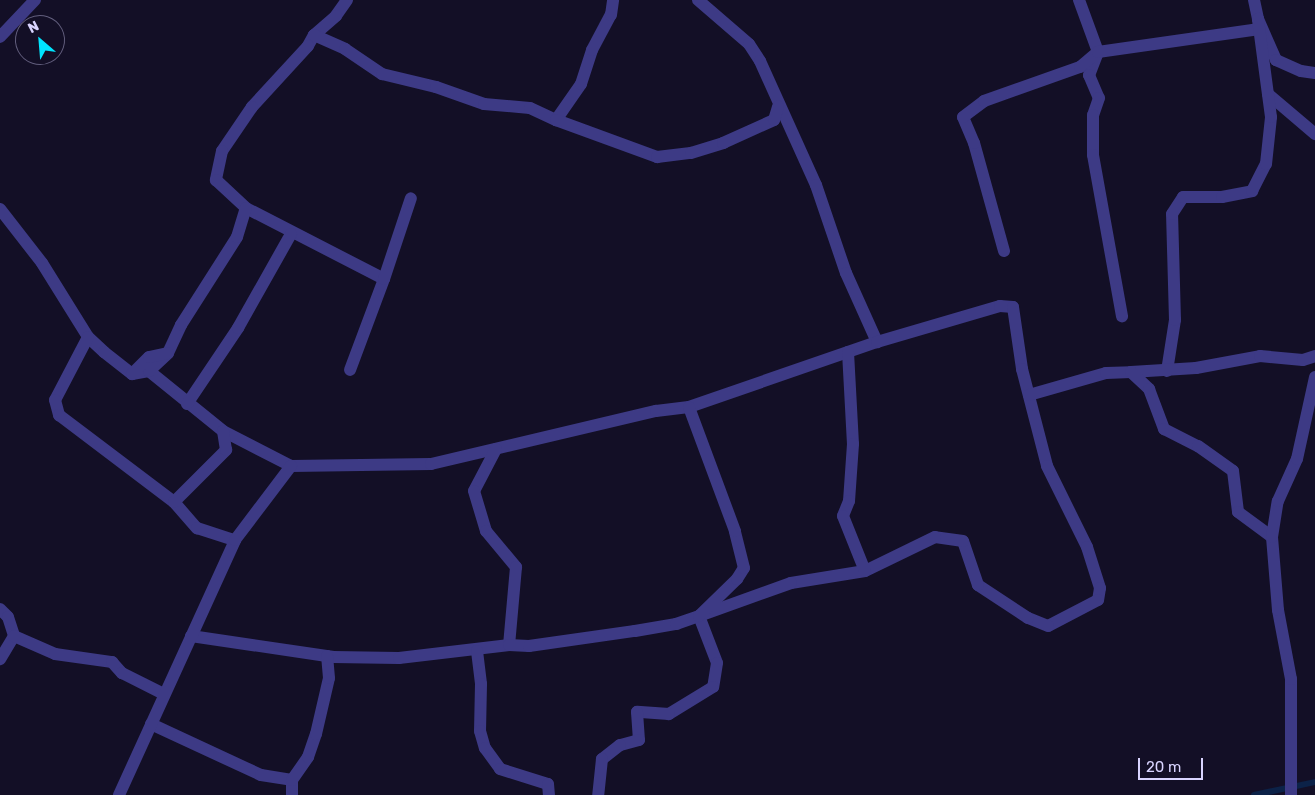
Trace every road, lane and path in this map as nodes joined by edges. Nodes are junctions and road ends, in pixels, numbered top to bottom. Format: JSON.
{"nodes":[{"id":1,"x":35,"y":0,"type":"edge"},
{"id":2,"x":347,"y":0,"type":"edge"},
{"id":3,"x":613,"y":0,"type":"edge"},
{"id":4,"x":698,"y":0,"type":"edge"},
{"id":5,"x":1079,"y":0,"type":"edge"},
{"id":6,"x":1254,"y":0,"type":"edge"},
{"id":7,"x":1259,"y":24,"type":"junction"},
{"id":8,"x":314,"y":34,"type":"junction"},
{"id":9,"x":0,"y":37,"type":"edge"},
{"id":10,"x":1098,"y":52,"type":"junction"},
{"id":11,"x":1315,"y":73,"type":"edge"},
{"id":12,"x":1268,"y":94,"type":"junction"},
{"id":13,"x":778,"y":107,"type":"junction"},
{"id":14,"x":556,"y":120,"type":"junction"},
{"id":15,"x":1315,"y":134,"type":"edge"},
{"id":16,"x":411,"y":198,"type":"dead end"},
{"id":17,"x":246,"y":208,"type":"junction"},
{"id":18,"x":0,"y":209,"type":"edge"},
{"id":19,"x":291,"y":234,"type":"junction"},
{"id":20,"x":1004,"y":251,"type":"dead end"},
{"id":21,"x":384,"y":279,"type":"junction"},
{"id":22,"x":1122,"y":316,"type":"dead end"},
{"id":23,"x":88,"y":337,"type":"junction"},
{"id":24,"x":877,"y":342,"type":"junction"},
{"id":25,"x":848,"y":352,"type":"junction"},
{"id":26,"x":168,"y":353,"type":"junction"},
{"id":27,"x":1315,"y":356,"type":"edge"},
{"id":28,"x":350,"y":370,"type":"dead end"},
{"id":29,"x":1167,"y":371,"type":"junction"},
{"id":30,"x":149,"y":372,"type":"junction"},
{"id":31,"x":1131,"y":372,"type":"junction"},
{"id":32,"x":132,"y":374,"type":"junction"},
{"id":33,"x":1315,"y":376,"type":"edge"},
{"id":34,"x":1029,"y":395,"type":"junction"},
{"id":35,"x":187,"y":404,"type":"junction"},
{"id":36,"x":689,"y":407,"type":"junction"},
{"id":37,"x":223,"y":431,"type":"junction"},
{"id":38,"x":496,"y":449,"type":"junction"},
{"id":39,"x":291,"y":466,"type":"junction"},
{"id":40,"x":174,"y":502,"type":"junction"},
{"id":41,"x":1272,"y":537,"type":"junction"},
{"id":42,"x":235,"y":540,"type":"junction"},
{"id":43,"x":865,"y":571,"type":"junction"},
{"id":44,"x":0,"y":609,"type":"edge"},
{"id":45,"x":699,"y":616,"type":"junction"},
{"id":46,"x":14,"y":636,"type":"junction"},
{"id":47,"x":191,"y":636,"type":"junction"},
{"id":48,"x":509,"y":645,"type":"junction"},
{"id":49,"x":476,"y":651,"type":"junction"},
{"id":50,"x":327,"y":656,"type":"junction"},
{"id":51,"x":0,"y":659,"type":"edge"},
{"id":52,"x":164,"y":694,"type":"junction"},
{"id":53,"x":151,"y":724,"type":"junction"},
{"id":54,"x":292,"y":780,"type":"junction"},
{"id":55,"x":119,"y":795,"type":"edge"},
{"id":56,"x":292,"y":795,"type":"edge"},
{"id":57,"x":549,"y":795,"type":"edge"},
{"id":58,"x":598,"y":795,"type":"edge"},
{"id":59,"x":1291,"y":795,"type":"edge"}],
"edges":[{"from":1,"to":9,"type":"street"},
{"from":2,"to":8,"type":"street"},
{"from":3,"to":14,"type":"street"},
{"from":4,"to":13,"type":"street"},
{"from":5,"to":10,"type":"street"},
{"from":6,"to":7,"type":"street"},
{"from":7,"to":10,"type":"street"},
{"from":7,"to":11,"type":"street"},
{"from":7,"to":12,"type":"street"},
{"from":8,"to":14,"type":"street"},
{"from":8,"to":17,"type":"street"},
{"from":10,"to":20,"type":"street"},
{"from":10,"to":22,"type":"street"},
{"from":12,"to":15,"type":"street"},
{"from":12,"to":29,"type":"street"},
{"from":13,"to":14,"type":"street"},
{"from":13,"to":24,"type":"street"},
{"from":16,"to":21,"type":"street"},
{"from":17,"to":19,"type":"street"},
{"from":17,"to":26,"type":"street"},
{"from":18,"to":23,"type":"street"},
{"from":19,"to":21,"type":"street"},
{"from":19,"to":35,"type":"street"},
{"from":21,"to":28,"type":"street"},
{"from":23,"to":32,"type":"street"},
{"from":23,"to":40,"type":"street"},
{"from":24,"to":25,"type":"street"},
{"from":24,"to":34,"type":"street"},
{"from":25,"to":36,"type":"street"},
{"from":25,"to":43,"type":"street"},
{"from":26,"to":30,"type":"street"},
{"from":26,"to":32,"type":"street"},
{"from":27,"to":29,"type":"street"},
{"from":29,"to":31,"type":"street"},
{"from":30,"to":32,"type":"street"},
{"from":30,"to":35,"type":"street"},
{"from":31,"to":34,"type":"street"},
{"from":31,"to":41,"type":"street"},
{"from":33,"to":41,"type":"street"},
{"from":34,"to":43,"type":"street"},
{"from":35,"to":37,"type":"street"},
{"from":36,"to":38,"type":"street"},
{"from":36,"to":45,"type":"street"},
{"from":37,"to":39,"type":"street"},
{"from":37,"to":40,"type":"street"},
{"from":38,"to":39,"type":"street"},
{"from":38,"to":48,"type":"street"},
{"from":39,"to":42,"type":"street"},
{"from":40,"to":42,"type":"street"},
{"from":41,"to":59,"type":"street"},
{"from":42,"to":47,"type":"street"},
{"from":43,"to":45,"type":"street"},
{"from":44,"to":46,"type":"street"},
{"from":45,"to":48,"type":"street"},
{"from":45,"to":58,"type":"street"},
{"from":46,"to":51,"type":"street"},
{"from":46,"to":52,"type":"street"},
{"from":47,"to":50,"type":"street"},
{"from":47,"to":52,"type":"street"},
{"from":48,"to":49,"type":"street"},
{"from":49,"to":50,"type":"street"},
{"from":49,"to":57,"type":"street"},
{"from":50,"to":54,"type":"street"},
{"from":52,"to":53,"type":"street"},
{"from":53,"to":54,"type":"street"},
{"from":53,"to":55,"type":"street"},
{"from":54,"to":56,"type":"street"}]}
